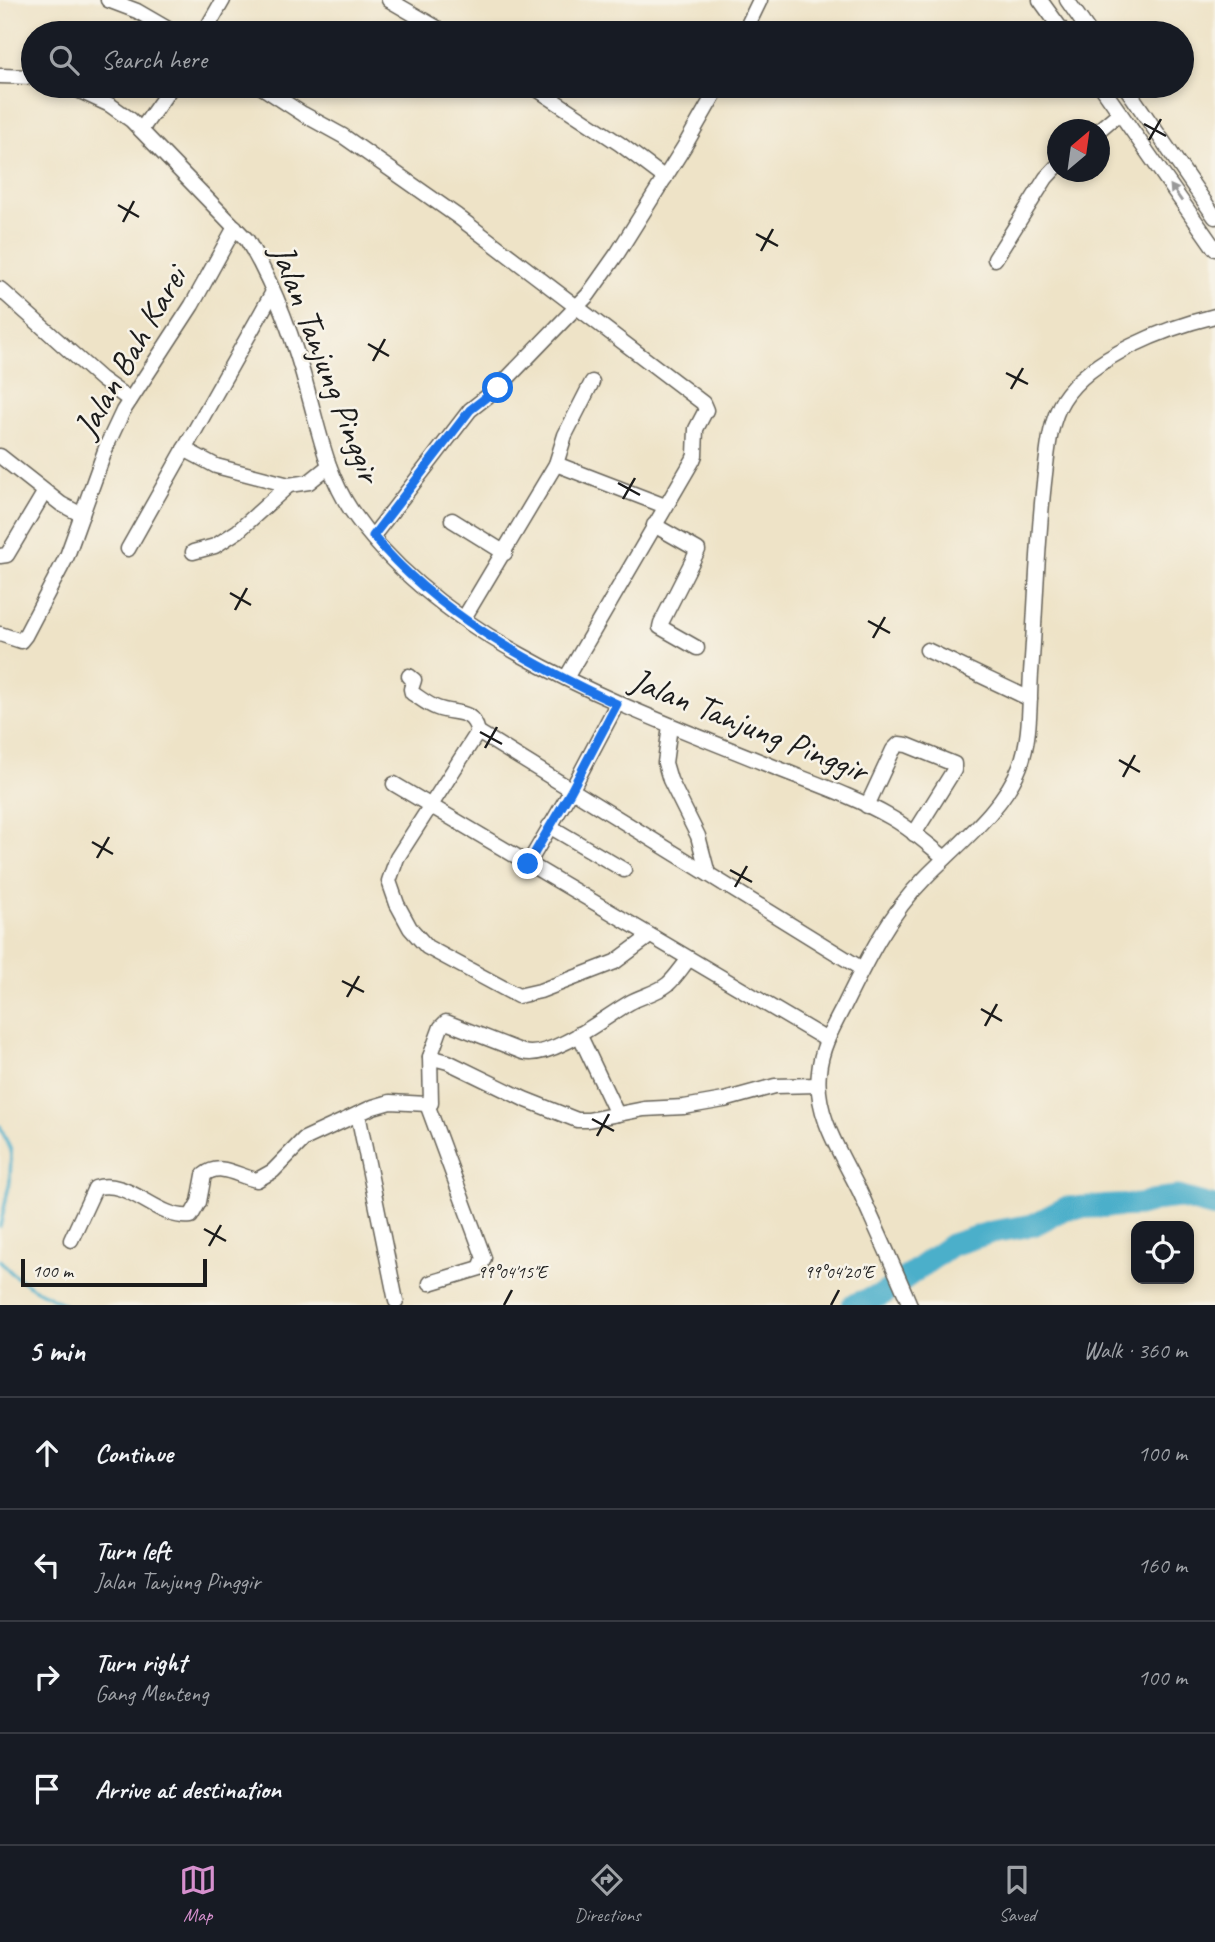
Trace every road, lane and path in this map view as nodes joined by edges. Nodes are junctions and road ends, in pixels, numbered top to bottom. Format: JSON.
{"nodes":[{"id":1,"x":108,"y":0,"type":"edge"},
{"id":2,"x":223,"y":0,"type":"edge"},
{"id":3,"x":389,"y":0,"type":"edge"},
{"id":4,"x":761,"y":0,"type":"edge"},
{"id":5,"x":1040,"y":0,"type":"edge"},
{"id":6,"x":1068,"y":0,"type":"edge"},
{"id":7,"x":154,"y":21,"type":"edge"},
{"id":8,"x":211,"y":21,"type":"edge"},
{"id":9,"x":425,"y":21,"type":"edge"},
{"id":10,"x":750,"y":21,"type":"edge"},
{"id":11,"x":1055,"y":21,"type":"edge"},
{"id":12,"x":1082,"y":21,"type":"edge"},
{"id":13,"x":2,"y":74,"type":"edge"},
{"id":14,"x":21,"y":76,"type":"edge"},
{"id":15,"x":95,"y":98,"type":"edge"},
{"id":16,"x":164,"y":98,"type":"edge"},
{"id":17,"x":278,"y":98,"type":"edge"},
{"id":18,"x":550,"y":98,"type":"edge"},
{"id":19,"x":712,"y":98,"type":"edge"},
{"id":20,"x":1109,"y":98,"type":"edge"},
{"id":21,"x":1133,"y":98,"type":"edge"},
{"id":22,"x":1119,"y":113,"type":"junction"},
{"id":23,"x":1110,"y":121,"type":"edge"},
{"id":24,"x":141,"y":130,"type":"junction"},
{"id":25,"x":1047,"y":177,"type":"edge"},
{"id":26,"x":664,"y":178,"type":"junction"},
{"id":27,"x":1215,"y":217,"type":"edge"},
{"id":28,"x":235,"y":226,"type":"junction"},
{"id":29,"x":1215,"y":249,"type":"edge"},
{"id":30,"x":995,"y":259,"type":"dead end"},
{"id":31,"x":0,"y":289,"type":"edge"},
{"id":32,"x":273,"y":292,"type":"junction"},
{"id":33,"x":577,"y":307,"type":"junction"},
{"id":34,"x":1215,"y":316,"type":"edge"},
{"id":35,"x":592,"y":382,"type":"dead end"},
{"id":36,"x":130,"y":400,"type":"junction"},
{"id":37,"x":184,"y":449,"type":"junction"},
{"id":38,"x":0,"y":456,"type":"edge"},
{"id":39,"x":556,"y":464,"type":"junction"},
{"id":40,"x":329,"y":466,"type":"junction"},
{"id":41,"x":289,"y":485,"type":"junction"},
{"id":42,"x":44,"y":493,"type":"junction"},
{"id":43,"x":665,"y":506,"type":"junction"},
{"id":44,"x":82,"y":515,"type":"junction"},
{"id":45,"x":452,"y":520,"type":"dead end"},
{"id":46,"x":654,"y":525,"type":"junction"},
{"id":47,"x":373,"y":536,"type":"junction"},
{"id":48,"x":128,"y":549,"type":"dead end"},
{"id":49,"x":193,"y":552,"type":"dead end"},
{"id":50,"x":505,"y":552,"type":"junction"},
{"id":51,"x":0,"y":556,"type":"edge"},
{"id":52,"x":464,"y":618,"type":"junction"},
{"id":53,"x":0,"y":634,"type":"edge"},
{"id":54,"x":697,"y":648,"type":"dead end"},
{"id":55,"x":928,"y":650,"type":"dead end"},
{"id":56,"x":409,"y":676,"type":"dead end"},
{"id":57,"x":566,"y":678,"type":"junction"},
{"id":58,"x":1030,"y":699,"type":"junction"},
{"id":59,"x":617,"y":704,"type":"junction"},
{"id":60,"x":670,"y":726,"type":"junction"},
{"id":61,"x":478,"y":732,"type":"junction"},
{"id":62,"x":394,"y":785,"type":"dead end"},
{"id":63,"x":571,"y":791,"type":"junction"},
{"id":64,"x":429,"y":805,"type":"junction"},
{"id":65,"x":867,"y":806,"type":"junction"},
{"id":66,"x":549,"y":826,"type":"junction"},
{"id":67,"x":914,"y":834,"type":"junction"},
{"id":68,"x":945,"y":858,"type":"junction"},
{"id":69,"x":528,"y":864,"type":"junction"},
{"id":70,"x":624,"y":870,"type":"dead end"},
{"id":71,"x":708,"y":874,"type":"junction"},
{"id":72,"x":650,"y":936,"type":"junction"},
{"id":73,"x":689,"y":959,"type":"junction"},
{"id":74,"x":862,"y":969,"type":"junction"},
{"id":75,"x":579,"y":1034,"type":"junction"},
{"id":76,"x":827,"y":1040,"type":"junction"},
{"id":77,"x":430,"y":1057,"type":"junction"},
{"id":78,"x":818,"y":1085,"type":"junction"},
{"id":79,"x":427,"y":1104,"type":"junction"},
{"id":80,"x":358,"y":1114,"type":"junction"},
{"id":81,"x":617,"y":1114,"type":"junction"},
{"id":82,"x":71,"y":1240,"type":"dead end"},
{"id":83,"x":430,"y":1283,"type":"dead end"},
{"id":84,"x":396,"y":1301,"type":"dead end"},
{"id":85,"x":908,"y":1301,"type":"edge"}],
"edges":[{"from":1,"to":7,"type":"street"},
{"from":2,"to":8,"type":"street"},
{"from":3,"to":9,"type":"street"},
{"from":4,"to":10,"type":"street"},
{"from":5,"to":11,"type":"street"},
{"from":6,"to":12,"type":"street"},
{"from":13,"to":14,"type":"street"},
{"from":15,"to":24,"type":"street","name":"Jalan Tanjung Pinggir"},
{"from":16,"to":24,"type":"street"},
{"from":17,"to":33,"type":"street"},
{"from":18,"to":26,"type":"street"},
{"from":19,"to":26,"type":"street"},
{"from":20,"to":22,"type":"street"},
{"from":21,"to":27,"type":"street"},
{"from":22,"to":23,"type":"street"},
{"from":29,"to":22,"type":"street","one_way":true},
{"from":24,"to":28,"type":"street","name":"Jalan Tanjung Pinggir"},
{"from":25,"to":30,"type":"street"},
{"from":26,"to":33,"type":"street"},
{"from":28,"to":32,"type":"street","name":"Jalan Tanjung Pinggir"},
{"from":28,"to":36,"type":"street","name":"Jalan Bah Karei"},
{"from":31,"to":36,"type":"street"},
{"from":32,"to":37,"type":"street"},
{"from":32,"to":40,"type":"street","name":"Jalan Tanjung Pinggir"},
{"from":33,"to":43,"type":"street"},
{"from":33,"to":47,"type":"street"},
{"from":34,"to":58,"type":"street"},
{"from":35,"to":39,"type":"street"},
{"from":36,"to":44,"type":"street","name":"Jalan Bah Karei"},
{"from":37,"to":41,"type":"street"},
{"from":37,"to":48,"type":"street"},
{"from":38,"to":42,"type":"street"},
{"from":39,"to":43,"type":"street"},
{"from":39,"to":50,"type":"street"},
{"from":40,"to":41,"type":"street"},
{"from":40,"to":47,"type":"street","name":"Jalan Tanjung Pinggir"},
{"from":41,"to":49,"type":"street"},
{"from":42,"to":44,"type":"street"},
{"from":42,"to":51,"type":"street"},
{"from":43,"to":46,"type":"street"},
{"from":44,"to":53,"type":"street","name":"Jalan Bah Karei"},
{"from":45,"to":50,"type":"street"},
{"from":46,"to":54,"type":"street"},
{"from":46,"to":57,"type":"street"},
{"from":47,"to":52,"type":"street","name":"Jalan Tanjung Pinggir"},
{"from":50,"to":52,"type":"street"},
{"from":52,"to":57,"type":"street","name":"Jalan Tanjung Pinggir"},
{"from":55,"to":58,"type":"street"},
{"from":56,"to":61,"type":"street"},
{"from":57,"to":59,"type":"street","name":"Jalan Tanjung Pinggir"},
{"from":58,"to":68,"type":"street"},
{"from":59,"to":60,"type":"street","name":"Jalan Tanjung Pinggir"},
{"from":59,"to":63,"type":"street"},
{"from":60,"to":65,"type":"street","name":"Jalan Tanjung Pinggir"},
{"from":60,"to":71,"type":"street"},
{"from":61,"to":63,"type":"street"},
{"from":61,"to":64,"type":"street"},
{"from":62,"to":64,"type":"street"},
{"from":63,"to":66,"type":"street"},
{"from":63,"to":71,"type":"street"},
{"from":64,"to":69,"type":"street"},
{"from":64,"to":72,"type":"street"},
{"from":65,"to":67,"type":"street","name":"Jalan Tanjung Pinggir"},
{"from":65,"to":67,"type":"street"},
{"from":66,"to":69,"type":"street"},
{"from":66,"to":70,"type":"street"},
{"from":67,"to":68,"type":"street","name":"Jalan Tanjung Pinggir"},
{"from":68,"to":74,"type":"street"},
{"from":69,"to":72,"type":"street"},
{"from":71,"to":74,"type":"street"},
{"from":72,"to":73,"type":"street"},
{"from":73,"to":75,"type":"street"},
{"from":73,"to":76,"type":"street"},
{"from":74,"to":76,"type":"street"},
{"from":75,"to":77,"type":"street"},
{"from":75,"to":81,"type":"street"},
{"from":76,"to":78,"type":"street"},
{"from":77,"to":79,"type":"street"},
{"from":77,"to":81,"type":"street"},
{"from":78,"to":81,"type":"street"},
{"from":78,"to":85,"type":"street"},
{"from":79,"to":80,"type":"street"},
{"from":79,"to":83,"type":"street"},
{"from":80,"to":82,"type":"street"},
{"from":80,"to":84,"type":"street"}]}
